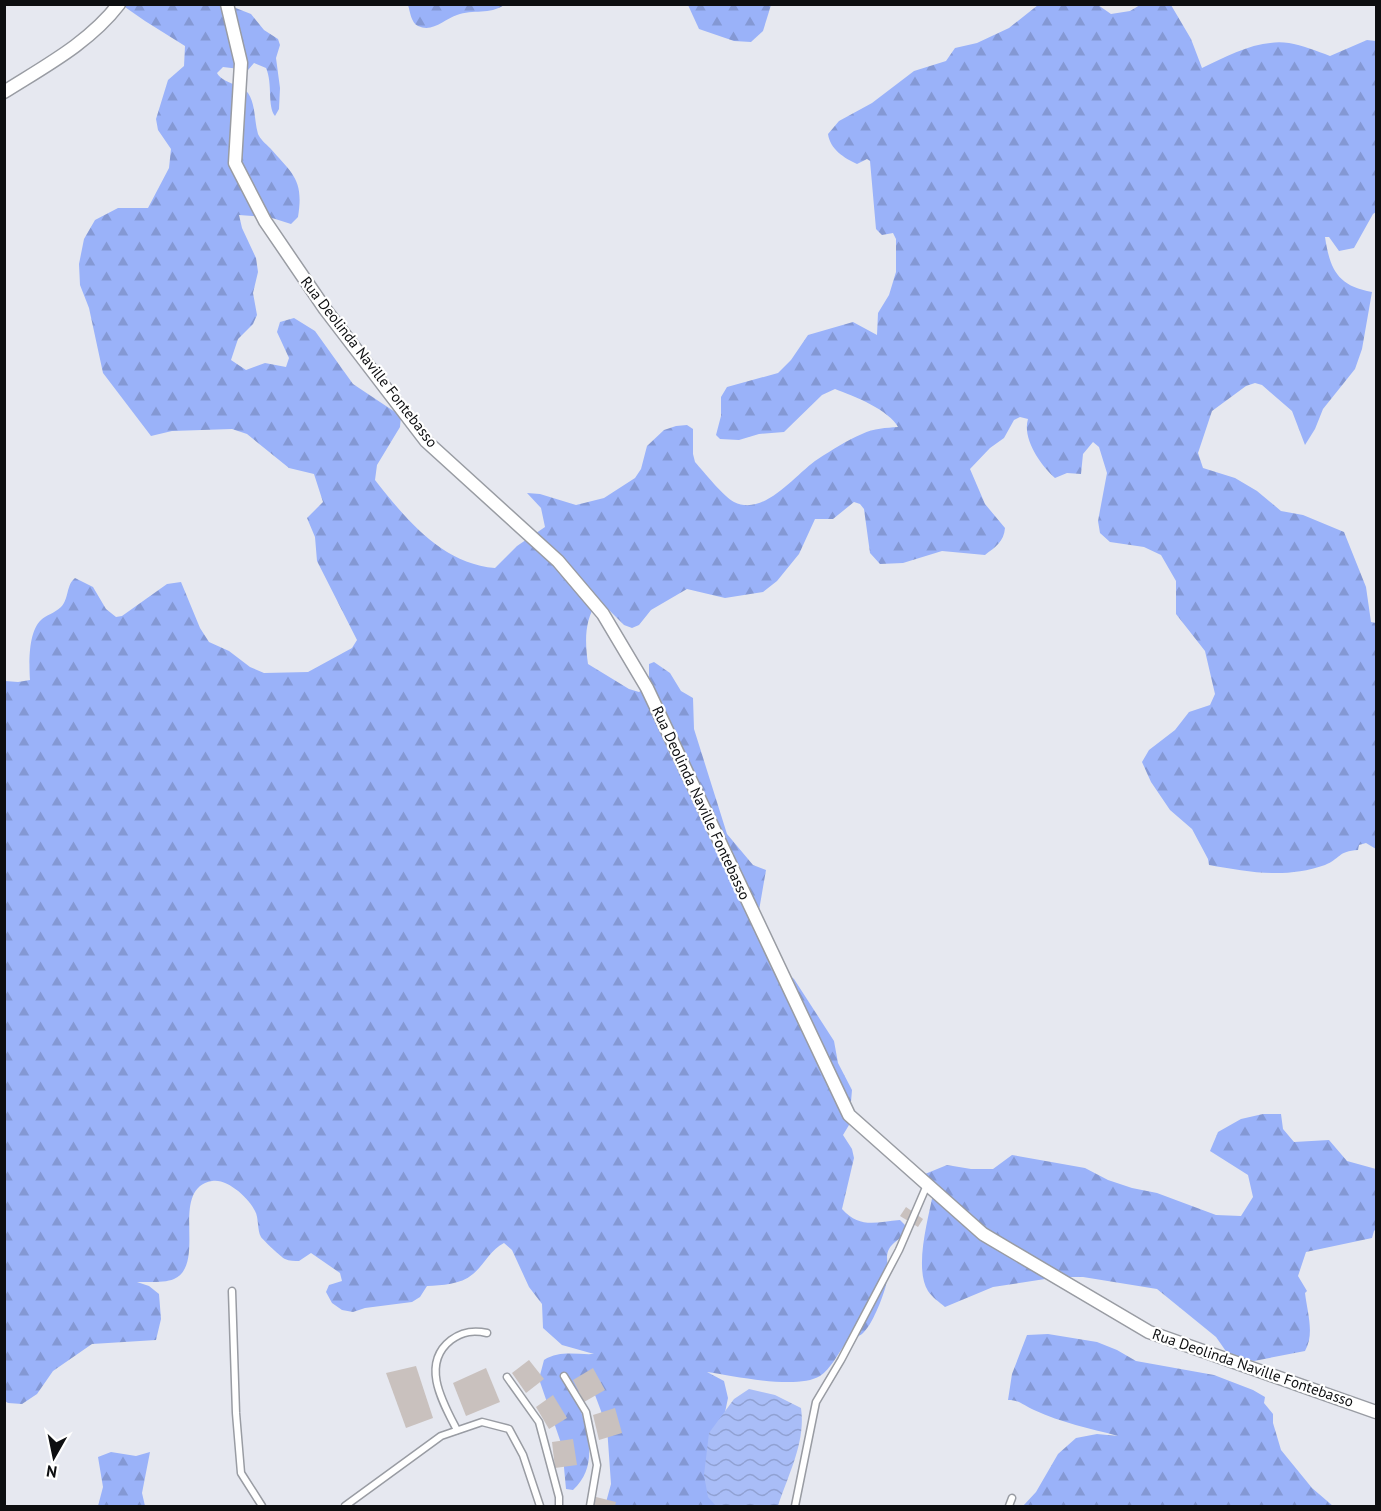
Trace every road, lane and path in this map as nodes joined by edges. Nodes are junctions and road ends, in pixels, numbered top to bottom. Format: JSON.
{"nodes":[{"id":1,"x":118,"y":4,"type":"edge"},
{"id":2,"x":227,"y":4,"type":"edge"},
{"id":3,"x":4,"y":92,"type":"edge"},
{"id":4,"x":927,"y":1184,"type":"junction"},
{"id":5,"x":232,"y":1291,"type":"dead end"},
{"id":6,"x":487,"y":1333,"type":"dead end"},
{"id":7,"x":564,"y":1376,"type":"dead end"},
{"id":8,"x":507,"y":1377,"type":"dead end"},
{"id":9,"x":1377,"y":1412,"type":"edge"},
{"id":10,"x":457,"y":1430,"type":"junction"},
{"id":11,"x":1012,"y":1498,"type":"dead end"},
{"id":12,"x":262,"y":1506,"type":"edge"},
{"id":13,"x":345,"y":1506,"type":"edge"},
{"id":14,"x":540,"y":1506,"type":"edge"},
{"id":15,"x":559,"y":1506,"type":"edge"},
{"id":16,"x":590,"y":1506,"type":"edge"},
{"id":17,"x":795,"y":1506,"type":"edge"},
{"id":18,"x":1009,"y":1506,"type":"edge"}],
"edges":[{"from":1,"to":3,"type":"street"},
{"from":2,"to":4,"type":"street","name":"Rua Deolinda Naville Fontebasso"},
{"from":4,"to":9,"type":"street","name":"Rua Deolinda Naville Fontebasso"},
{"from":4,"to":17,"type":"lane"},
{"from":5,"to":12,"type":"lane"},
{"from":6,"to":10,"type":"lane"},
{"from":7,"to":16,"type":"lane"},
{"from":8,"to":15,"type":"lane"},
{"from":10,"to":13,"type":"lane"},
{"from":10,"to":14,"type":"lane"},
{"from":11,"to":18,"type":"lane"}]}
